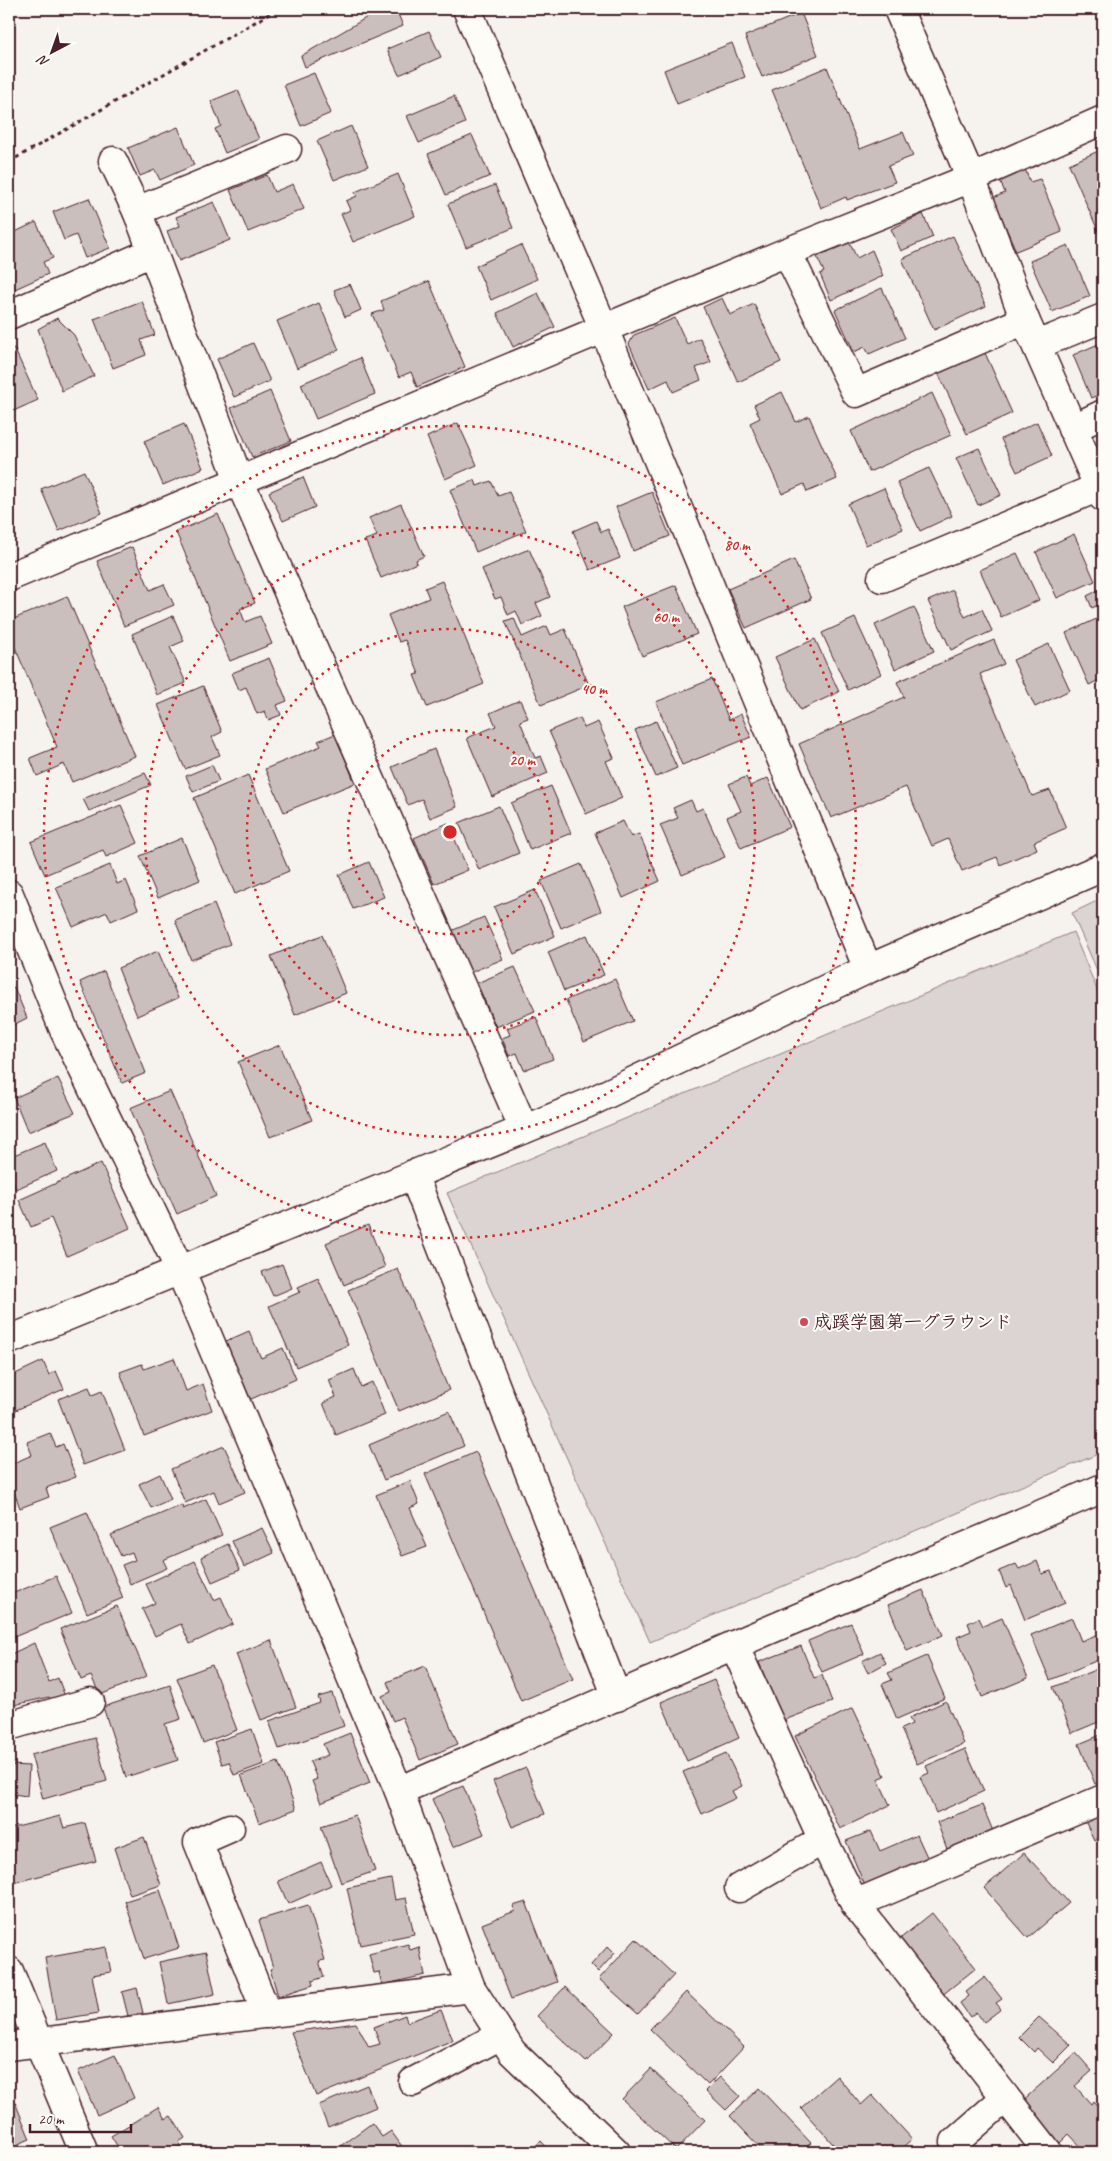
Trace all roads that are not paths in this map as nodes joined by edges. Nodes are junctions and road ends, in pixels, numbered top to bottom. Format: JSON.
{"nodes":[{"id":1,"x":467,"y":9,"type":"edge"},
{"id":2,"x":898,"y":9,"type":"edge"},
{"id":3,"x":1103,"y":120,"type":"edge"},
{"id":4,"x":287,"y":149,"type":"dead end"},
{"id":5,"x":113,"y":161,"type":"dead end"},
{"id":6,"x":970,"y":178,"type":"junction"},
{"id":7,"x":137,"y":211,"type":"junction"},
{"id":8,"x":152,"y":252,"type":"junction"},
{"id":9,"x":787,"y":252,"type":"junction"},
{"id":10,"x":9,"y":315,"type":"edge"},
{"id":11,"x":1103,"y":318,"type":"edge"},
{"id":12,"x":1025,"y":320,"type":"junction"},
{"id":13,"x":604,"y":329,"type":"junction"},
{"id":14,"x":1037,"y":345,"type":"junction"},
{"id":15,"x":1103,"y":414,"type":"edge"},
{"id":16,"x":1072,"y":429,"type":"junction"},
{"id":17,"x":240,"y":480,"type":"junction"},
{"id":18,"x":1101,"y":492,"type":"edge"},
{"id":19,"x":9,"y":577,"type":"edge"},
{"id":20,"x":882,"y":578,"type":"dead end"},
{"id":21,"x":1103,"y":867,"type":"edge"},
{"id":22,"x":9,"y":894,"type":"edge"},
{"id":23,"x":868,"y":969,"type":"junction"},
{"id":24,"x":524,"y":1128,"type":"junction"},
{"id":25,"x":413,"y":1174,"type":"junction"},
{"id":26,"x":180,"y":1270,"type":"junction"},
{"id":27,"x":9,"y":1340,"type":"edge"},
{"id":28,"x":1103,"y":1488,"type":"edge"},
{"id":29,"x":734,"y":1645,"type":"junction"},
{"id":30,"x":617,"y":1697,"type":"junction"},
{"id":31,"x":90,"y":1702,"type":"dead end"},
{"id":32,"x":9,"y":1726,"type":"edge"},
{"id":33,"x":399,"y":1791,"type":"junction"},
{"id":34,"x":1103,"y":1799,"type":"edge"},
{"id":35,"x":230,"y":1828,"type":"dead end"},
{"id":36,"x":823,"y":1840,"type":"junction"},
{"id":37,"x":739,"y":1888,"type":"dead end"},
{"id":38,"x":855,"y":1904,"type":"junction"},
{"id":39,"x":9,"y":1971,"type":"edge"},
{"id":40,"x":471,"y":1988,"type":"junction"},
{"id":41,"x":267,"y":2014,"type":"junction"},
{"id":42,"x":501,"y":2035,"type":"junction"},
{"id":43,"x":38,"y":2042,"type":"junction"},
{"id":44,"x":9,"y":2046,"type":"edge"},
{"id":45,"x":412,"y":2082,"type":"dead end"},
{"id":46,"x":1005,"y":2098,"type":"junction"},
{"id":47,"x":954,"y":2142,"type":"dead end"},
{"id":48,"x":84,"y":2152,"type":"edge"},
{"id":49,"x":616,"y":2152,"type":"edge"},
{"id":50,"x":1048,"y":2152,"type":"edge"}],
"edges":[{"from":1,"to":13,"type":"street"},
{"from":2,"to":6,"type":"street"},
{"from":3,"to":6,"type":"street"},
{"from":4,"to":7,"type":"street"},
{"from":5,"to":7,"type":"street"},
{"from":6,"to":9,"type":"street"},
{"from":6,"to":12,"type":"street"},
{"from":7,"to":8,"type":"street"},
{"from":8,"to":10,"type":"street"},
{"from":8,"to":17,"type":"street"},
{"from":9,"to":12,"type":"street"},
{"from":9,"to":13,"type":"street"},
{"from":11,"to":14,"type":"street"},
{"from":12,"to":14,"type":"street"},
{"from":13,"to":17,"type":"street"},
{"from":13,"to":23,"type":"street"},
{"from":14,"to":16,"type":"street"},
{"from":15,"to":16,"type":"street"},
{"from":16,"to":18,"type":"street"},
{"from":17,"to":19,"type":"street"},
{"from":17,"to":24,"type":"street"},
{"from":18,"to":20,"type":"street"},
{"from":21,"to":23,"type":"street"},
{"from":22,"to":26,"type":"street"},
{"from":23,"to":24,"type":"street"},
{"from":24,"to":25,"type":"street"},
{"from":25,"to":26,"type":"street"},
{"from":25,"to":30,"type":"street"},
{"from":26,"to":27,"type":"street"},
{"from":26,"to":33,"type":"street"},
{"from":28,"to":29,"type":"street"},
{"from":29,"to":30,"type":"street"},
{"from":29,"to":36,"type":"street"},
{"from":30,"to":33,"type":"street"},
{"from":31,"to":32,"type":"street"},
{"from":33,"to":40,"type":"street"},
{"from":34,"to":38,"type":"street"},
{"from":35,"to":41,"type":"street"},
{"from":36,"to":37,"type":"street"},
{"from":36,"to":38,"type":"street"},
{"from":38,"to":46,"type":"street"},
{"from":39,"to":43,"type":"street"},
{"from":40,"to":41,"type":"street"},
{"from":40,"to":42,"type":"street"},
{"from":41,"to":43,"type":"street"},
{"from":42,"to":45,"type":"street"},
{"from":42,"to":49,"type":"street"},
{"from":43,"to":44,"type":"street"},
{"from":43,"to":48,"type":"street"},
{"from":46,"to":47,"type":"street"},
{"from":46,"to":50,"type":"street"}]}
